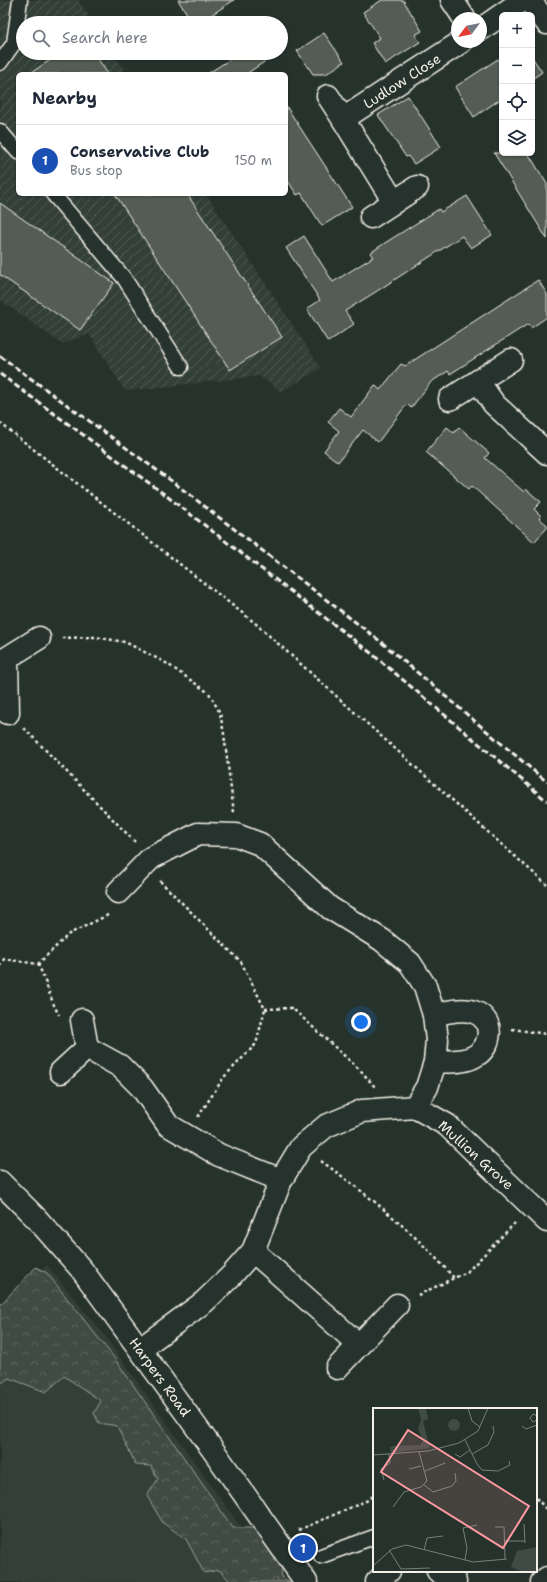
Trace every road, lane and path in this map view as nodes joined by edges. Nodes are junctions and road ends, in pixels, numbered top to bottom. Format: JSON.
{"nodes":[{"id":1,"x":20,"y":0,"type":"edge"},
{"id":2,"x":452,"y":0,"type":"edge"},
{"id":3,"x":523,"y":0,"type":"edge"},
{"id":4,"x":529,"y":0,"type":"edge"},
{"id":5,"x":460,"y":12,"type":"edge"},
{"id":6,"x":18,"y":16,"type":"edge"},
{"id":7,"x":547,"y":23,"type":"edge"},
{"id":8,"x":487,"y":25,"type":"edge"},
{"id":9,"x":16,"y":29,"type":"edge"},
{"id":10,"x":452,"y":48,"type":"edge"},
{"id":11,"x":0,"y":63,"type":"edge"},
{"id":12,"x":328,"y":96,"type":"dead end"},
{"id":13,"x":343,"y":119,"type":"junction"},
{"id":14,"x":0,"y":131,"type":"edge"},
{"id":15,"x":16,"y":150,"type":"edge"},
{"id":16,"x":417,"y":187,"type":"dead end"},
{"id":17,"x":55,"y":196,"type":"edge"},
{"id":18,"x":394,"y":202,"type":"junction"},
{"id":19,"x":371,"y":216,"type":"dead end"},
{"id":20,"x":511,"y":360,"type":"dead end"},
{"id":21,"x":181,"y":367,"type":"dead end"},
{"id":22,"x":478,"y":381,"type":"junction"},
{"id":23,"x":450,"y":399,"type":"dead end"},
{"id":24,"x":0,"y":423,"type":"edge"},
{"id":25,"x":547,"y":453,"type":"edge"},
{"id":26,"x":39,"y":638,"type":"joint"},
{"id":27,"x":3,"y":658,"type":"edge"},
{"id":28,"x":8,"y":713,"type":"joint"},
{"id":29,"x":236,"y":835,"type":"junction"},
{"id":30,"x":151,"y":858,"type":"junction"},
{"id":31,"x":547,"y":885,"type":"edge"},
{"id":32,"x":118,"y":892,"type":"joint"},
{"id":33,"x":38,"y":964,"type":"junction"},
{"id":34,"x":0,"y":966,"type":"edge"},
{"id":35,"x":265,"y":1009,"type":"junction"},
{"id":36,"x":434,"y":1015,"type":"junction"},
{"id":37,"x":72,"y":1019,"type":"joint"},
{"id":38,"x":489,"y":1030,"type":"junction"},
{"id":39,"x":547,"y":1034,"type":"edge"},
{"id":40,"x":87,"y":1048,"type":"junction"},
{"id":41,"x":435,"y":1062,"type":"junction"},
{"id":42,"x":61,"y":1072,"type":"dead end"},
{"id":43,"x":415,"y":1107,"type":"junction"},
{"id":44,"x":393,"y":1108,"type":"junction"},
{"id":45,"x":185,"y":1137,"type":"junction"},
{"id":46,"x":301,"y":1147,"type":"junction"},
{"id":47,"x":281,"y":1180,"type":"junction"},
{"id":48,"x":0,"y":1182,"type":"edge"},
{"id":49,"x":540,"y":1214,"type":"edge"},
{"id":50,"x":253,"y":1251,"type":"junction"},
{"id":51,"x":454,"y":1278,"type":"junction"},
{"id":52,"x":397,"y":1305,"type":"joint"},
{"id":53,"x":359,"y":1345,"type":"junction"},
{"id":54,"x":140,"y":1349,"type":"junction"},
{"id":55,"x":337,"y":1368,"type":"dead end"},
{"id":56,"x":373,"y":1496,"type":"edge"},
{"id":57,"x":537,"y":1499,"type":"edge"},
{"id":58,"x":547,"y":1510,"type":"edge"},
{"id":59,"x":373,"y":1537,"type":"edge"},
{"id":60,"x":277,"y":1540,"type":"junction"},
{"id":61,"x":321,"y":1556,"type":"dead end"},
{"id":62,"x":388,"y":1572,"type":"edge"},
{"id":63,"x":440,"y":1572,"type":"edge"},
{"id":64,"x":547,"y":1578,"type":"edge"},
{"id":65,"x":306,"y":1582,"type":"edge"},
{"id":66,"x":377,"y":1582,"type":"edge"},
{"id":67,"x":455,"y":1582,"type":"edge"},
{"id":68,"x":542,"y":1582,"type":"edge"}],
"edges":[{"from":1,"to":6,"type":"lane"},
{"from":2,"to":5,"type":"street"},
{"from":3,"to":8,"type":"street"},
{"from":4,"to":7,"type":"street"},
{"from":9,"to":11,"type":"lane"},
{"from":10,"to":13,"type":"street","name":"Ludlow Close"},
{"from":12,"to":13,"type":"street"},
{"from":13,"to":18,"type":"street"},
{"from":14,"to":15,"type":"lane"},
{"from":16,"to":18,"type":"street"},
{"from":17,"to":21,"type":"lane"},
{"from":18,"to":19,"type":"street"},
{"from":20,"to":22,"type":"street"},
{"from":22,"to":23,"type":"street"},
{"from":22,"to":25,"type":"street"},
{"from":24,"to":31,"type":"path"},
{"from":26,"to":27,"type":"street"},
{"from":26,"to":29,"type":"path"},
{"from":27,"to":28,"type":"street"},
{"from":28,"to":30,"type":"path"},
{"from":29,"to":30,"type":"street"},
{"from":29,"to":36,"type":"street"},
{"from":30,"to":32,"type":"street"},
{"from":30,"to":35,"type":"path"},
{"from":32,"to":33,"type":"path"},
{"from":33,"to":34,"type":"path"},
{"from":33,"to":37,"type":"path"},
{"from":35,"to":44,"type":"path"},
{"from":35,"to":45,"type":"path"},
{"from":36,"to":38,"type":"street"},
{"from":36,"to":41,"type":"street"},
{"from":37,"to":40,"type":"street"},
{"from":38,"to":39,"type":"path"},
{"from":38,"to":41,"type":"street"},
{"from":40,"to":42,"type":"street"},
{"from":40,"to":45,"type":"street"},
{"from":41,"to":43,"type":"street"},
{"from":43,"to":44,"type":"street"},
{"from":43,"to":49,"type":"street","name":"Mullion Grove"},
{"from":44,"to":46,"type":"street"},
{"from":45,"to":47,"type":"street"},
{"from":46,"to":47,"type":"street"},
{"from":46,"to":51,"type":"path"},
{"from":47,"to":50,"type":"street"},
{"from":48,"to":54,"type":"street","name":"Harpers Road"},
{"from":49,"to":51,"type":"path"},
{"from":50,"to":53,"type":"street"},
{"from":50,"to":54,"type":"street"},
{"from":51,"to":52,"type":"path"},
{"from":52,"to":53,"type":"street"},
{"from":53,"to":55,"type":"street"},
{"from":54,"to":60,"type":"street","name":"Harpers Road"},
{"from":56,"to":60,"type":"path"},
{"from":57,"to":58,"type":"path"},
{"from":59,"to":61,"type":"lane"},
{"from":60,"to":65,"type":"street","name":"Harpers Road"},
{"from":62,"to":66,"type":"street"},
{"from":63,"to":67,"type":"street"},
{"from":64,"to":68,"type":"street"}]}
